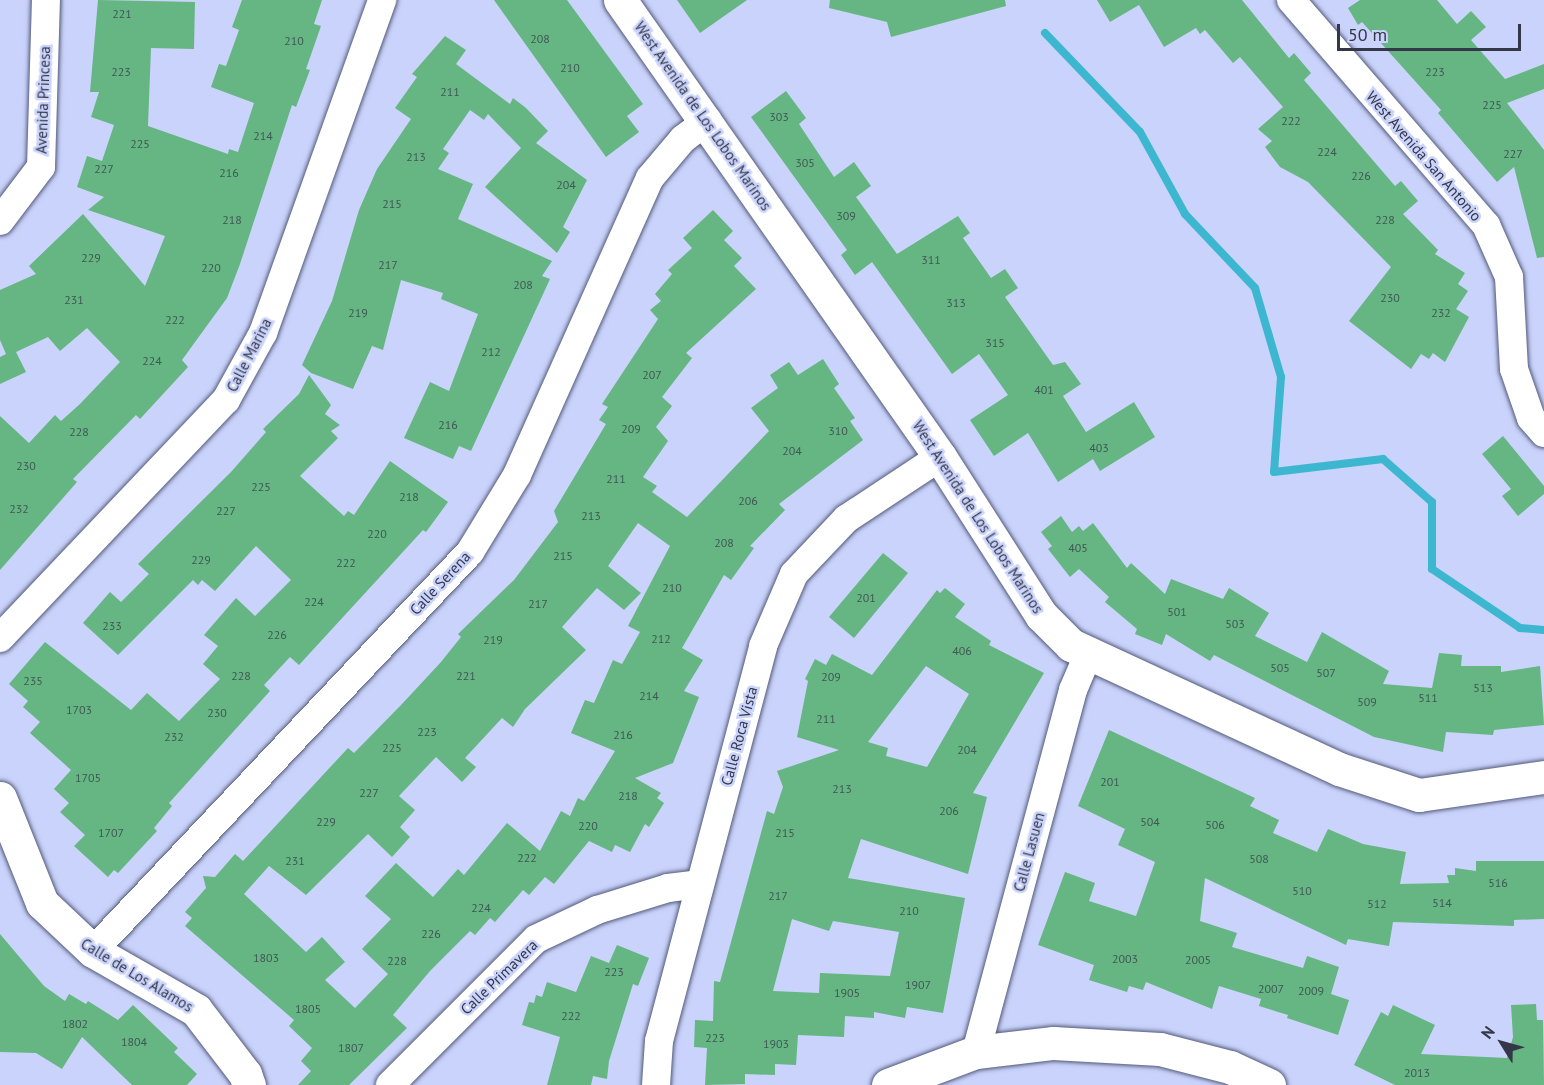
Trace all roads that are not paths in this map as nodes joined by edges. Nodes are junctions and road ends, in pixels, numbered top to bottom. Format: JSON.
{"nodes":[{"id":1,"x":46,"y":0,"type":"edge"},
{"id":2,"x":382,"y":0,"type":"edge"},
{"id":3,"x":620,"y":0,"type":"edge"},
{"id":4,"x":1291,"y":0,"type":"edge"},
{"id":5,"x":708,"y":120,"type":"junction"},
{"id":6,"x":0,"y":221,"type":"edge"},
{"id":7,"x":1544,"y":433,"type":"edge"},
{"id":8,"x":940,"y":457,"type":"junction"},
{"id":9,"x":0,"y":638,"type":"edge"},
{"id":10,"x":1089,"y":654,"type":"junction"},
{"id":11,"x":1544,"y":777,"type":"edge"},
{"id":12,"x":0,"y":798,"type":"edge"},
{"id":13,"x":699,"y":884,"type":"junction"},
{"id":14,"x":93,"y":951,"type":"junction"},
{"id":15,"x":976,"y":1052,"type":"junction"},
{"id":16,"x":249,"y":1085,"type":"edge"},
{"id":17,"x":390,"y":1085,"type":"edge"},
{"id":18,"x":656,"y":1085,"type":"edge"},
{"id":19,"x":888,"y":1085,"type":"edge"},
{"id":20,"x":1269,"y":1085,"type":"edge"}],
"edges":[{"from":1,"to":6,"type":"street","name":"Avenida Princesa"},
{"from":2,"to":9,"type":"street","name":"Calle Marina"},
{"from":3,"to":5,"type":"street","name":"West Avenida de Los Lobos Marinos"},
{"from":4,"to":7,"type":"street","name":"West Avenida San Antonio"},
{"from":5,"to":8,"type":"street","name":"West Avenida de Los Lobos Marinos"},
{"from":5,"to":14,"type":"street","name":"Calle Serena"},
{"from":8,"to":10,"type":"street","name":"West Avenida de Los Lobos Marinos"},
{"from":8,"to":13,"type":"street","name":"Calle Roca Vista"},
{"from":10,"to":11,"type":"street","name":"West Avenida de Los Lobos Marinos"},
{"from":10,"to":15,"type":"street","name":"Calle Lasuen"},
{"from":12,"to":14,"type":"street","name":"Calle de Los Alamos"},
{"from":13,"to":17,"type":"street","name":"Calle Primavera"},
{"from":13,"to":18,"type":"street","name":"Calle Roca Vista"},
{"from":14,"to":16,"type":"street","name":"Calle de Los Alamos"},
{"from":15,"to":19,"type":"street"},
{"from":15,"to":20,"type":"street"}]}
